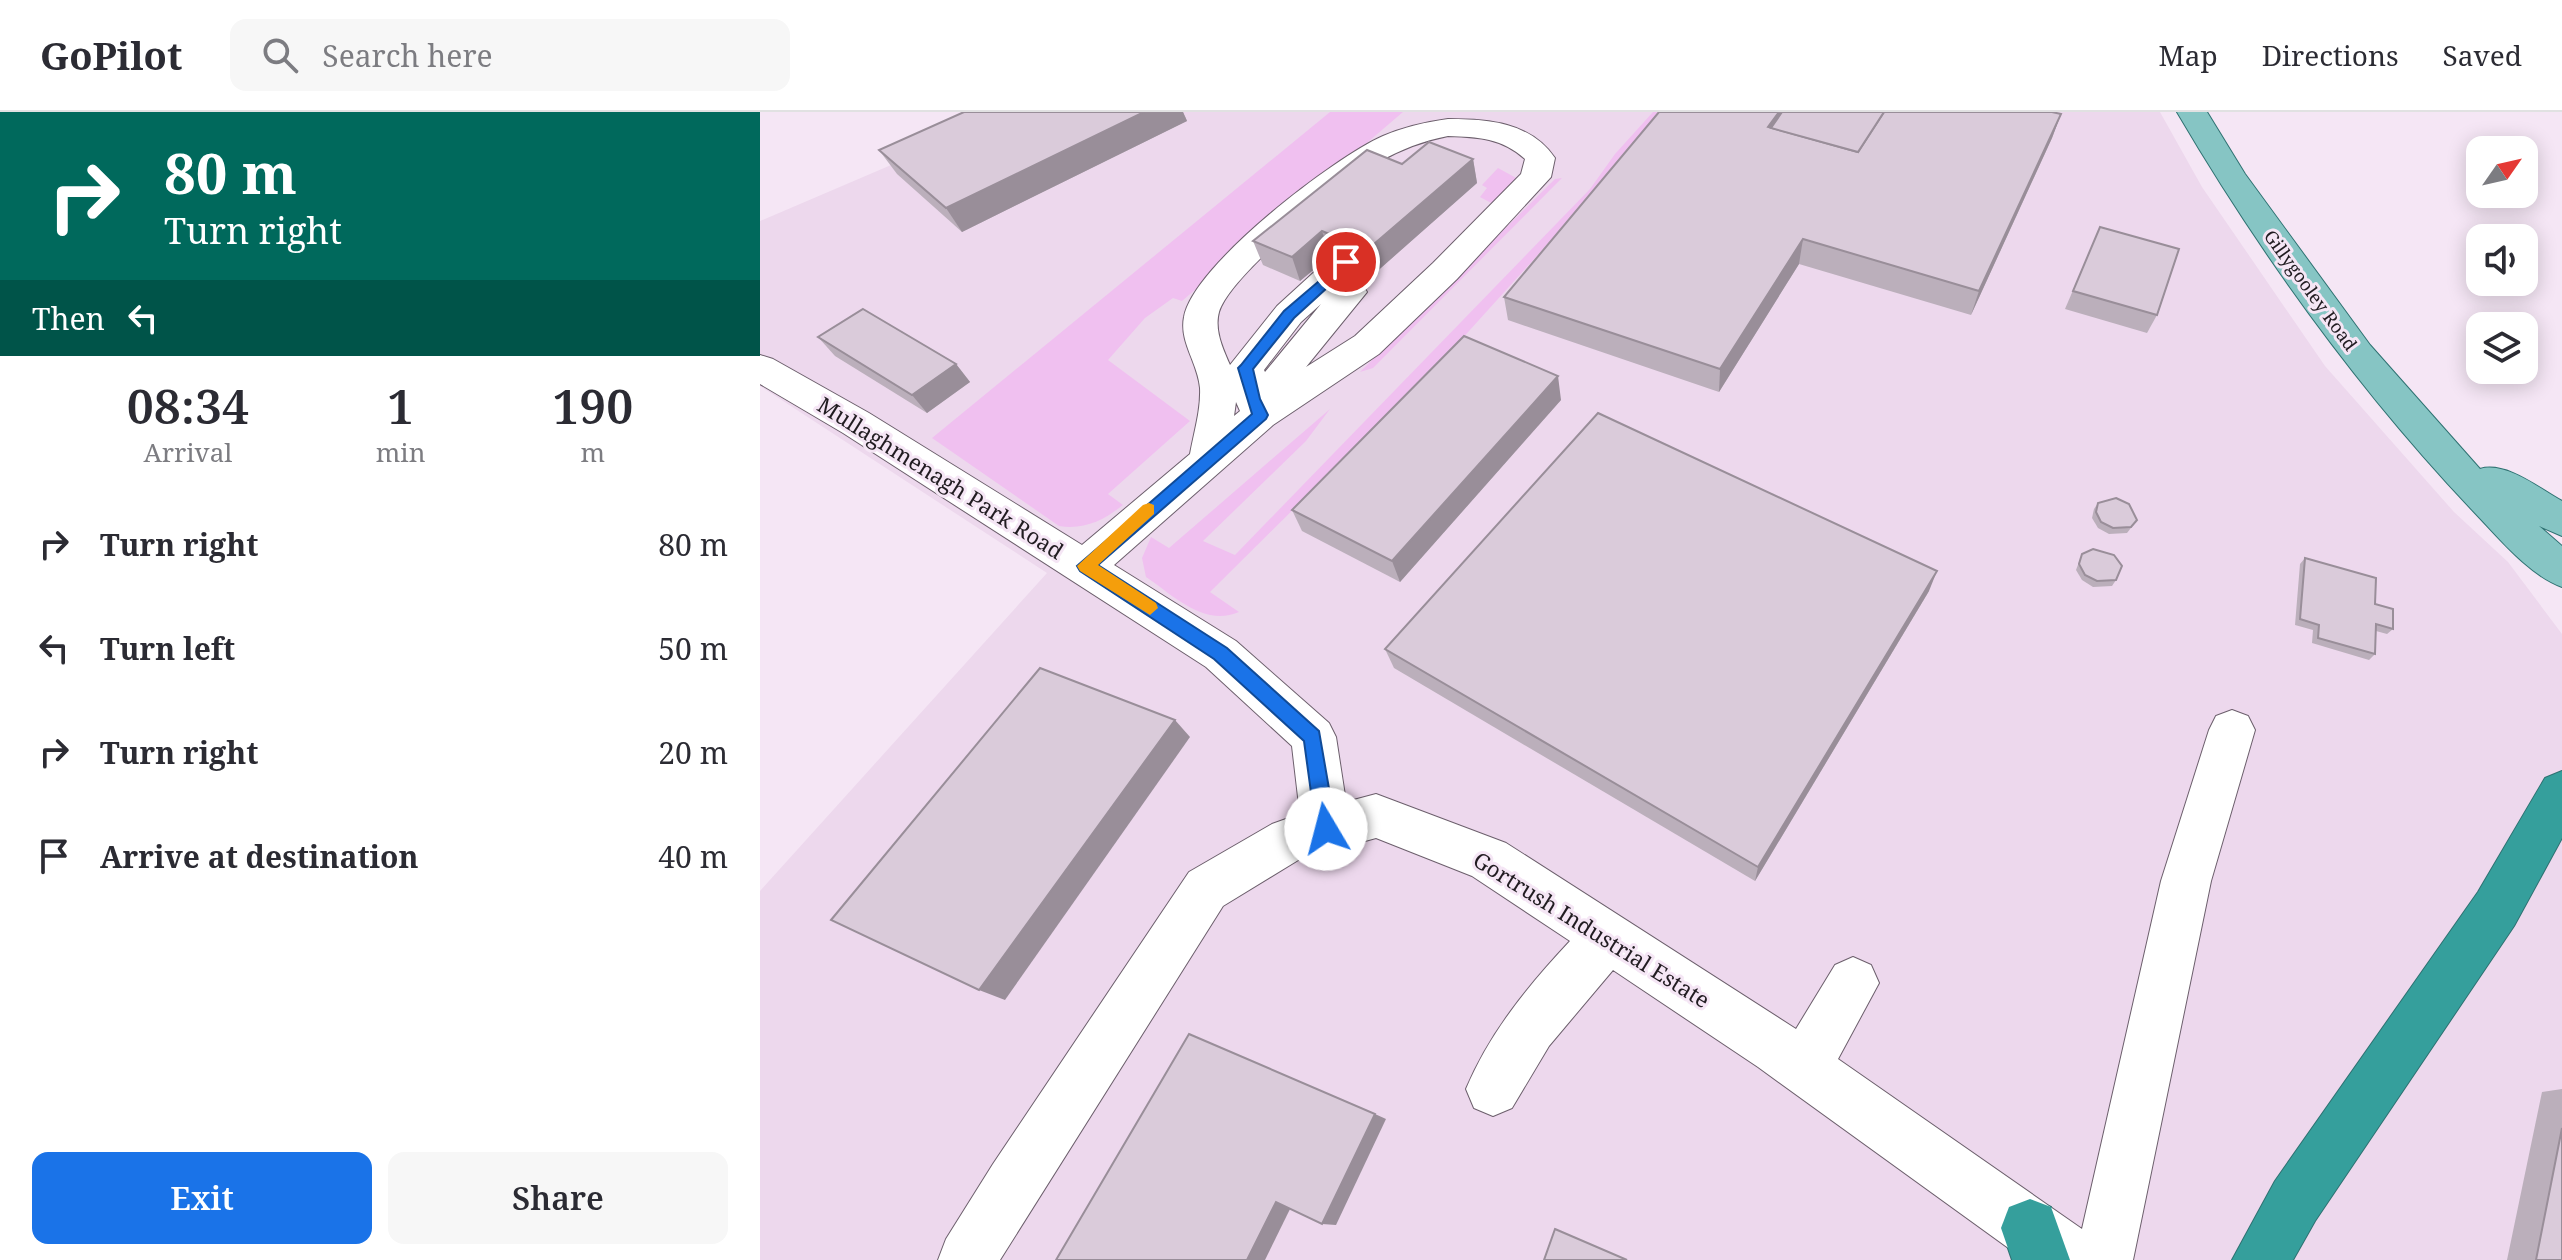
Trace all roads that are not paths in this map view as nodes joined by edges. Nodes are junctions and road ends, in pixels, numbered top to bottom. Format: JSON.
{"nodes":[{"id":1,"x":2192,"y":112,"type":"edge"},
{"id":2,"x":1524,"y":140,"type":"junction"},
{"id":3,"x":1477,"y":155,"type":"dead end"},
{"id":4,"x":1357,"y":267,"type":"edge"},
{"id":5,"x":760,"y":368,"type":"edge"},
{"id":6,"x":1257,"y":407,"type":"junction"},
{"id":7,"x":2448,"y":454,"type":"junction"},
{"id":8,"x":1208,"y":460,"type":"junction"},
{"id":9,"x":2562,"y":520,"type":"edge"},
{"id":10,"x":1086,"y":566,"type":"junction"},
{"id":11,"x":2562,"y":570,"type":"edge"},
{"id":12,"x":2232,"y":730,"type":"dead end"},
{"id":13,"x":2562,"y":793,"type":"edge"},
{"id":14,"x":1326,"y":829,"type":"junction"},
{"id":15,"x":2562,"y":851,"type":"edge"},
{"id":16,"x":2496,"y":909,"type":"junction"},
{"id":17,"x":1608,"y":937,"type":"junction"},
{"id":18,"x":1853,"y":983,"type":"dead end"},
{"id":19,"x":1804,"y":1067,"type":"junction"},
{"id":20,"x":1493,"y":1089,"type":"dead end"},
{"id":21,"x":2049,"y":1249,"type":"edge"},
{"id":22,"x":967,"y":1260,"type":"edge"},
{"id":23,"x":2104,"y":1260,"type":"edge"},
{"id":24,"x":2261,"y":1260,"type":"edge"}],
"edges":[{"from":1,"to":7,"type":"main road","name":"Gillygooley Road"},
{"from":2,"to":3,"type":"street"},
{"from":2,"to":6,"type":"street"},
{"from":2,"to":8,"type":"street"},
{"from":4,"to":6,"type":"street"},
{"from":5,"to":10,"type":"street","name":"Mullaghmenagh Park Road"},
{"from":6,"to":8,"type":"street"},
{"from":7,"to":9,"type":"main road","name":"Gillygooley Road"},
{"from":7,"to":11,"type":"main road","name":"Gillygooley Road"},
{"from":8,"to":10,"type":"street"},
{"from":10,"to":14,"type":"street","name":"Mullaghmenagh Park Road"},
{"from":12,"to":23,"type":"street"},
{"from":13,"to":16,"type":"highway"},
{"from":14,"to":17,"type":"street","name":"Gortrush Industrial Estate"},
{"from":14,"to":22,"type":"street","name":"Gortrush Industrial Estate"},
{"from":15,"to":16,"type":"highway"},
{"from":16,"to":24,"type":"highway"},
{"from":17,"to":19,"type":"street","name":"Gortrush Industrial Estate"},
{"from":17,"to":20,"type":"street"},
{"from":18,"to":19,"type":"street"},
{"from":19,"to":21,"type":"street","name":"Gortrush Industrial Estate"}]}
